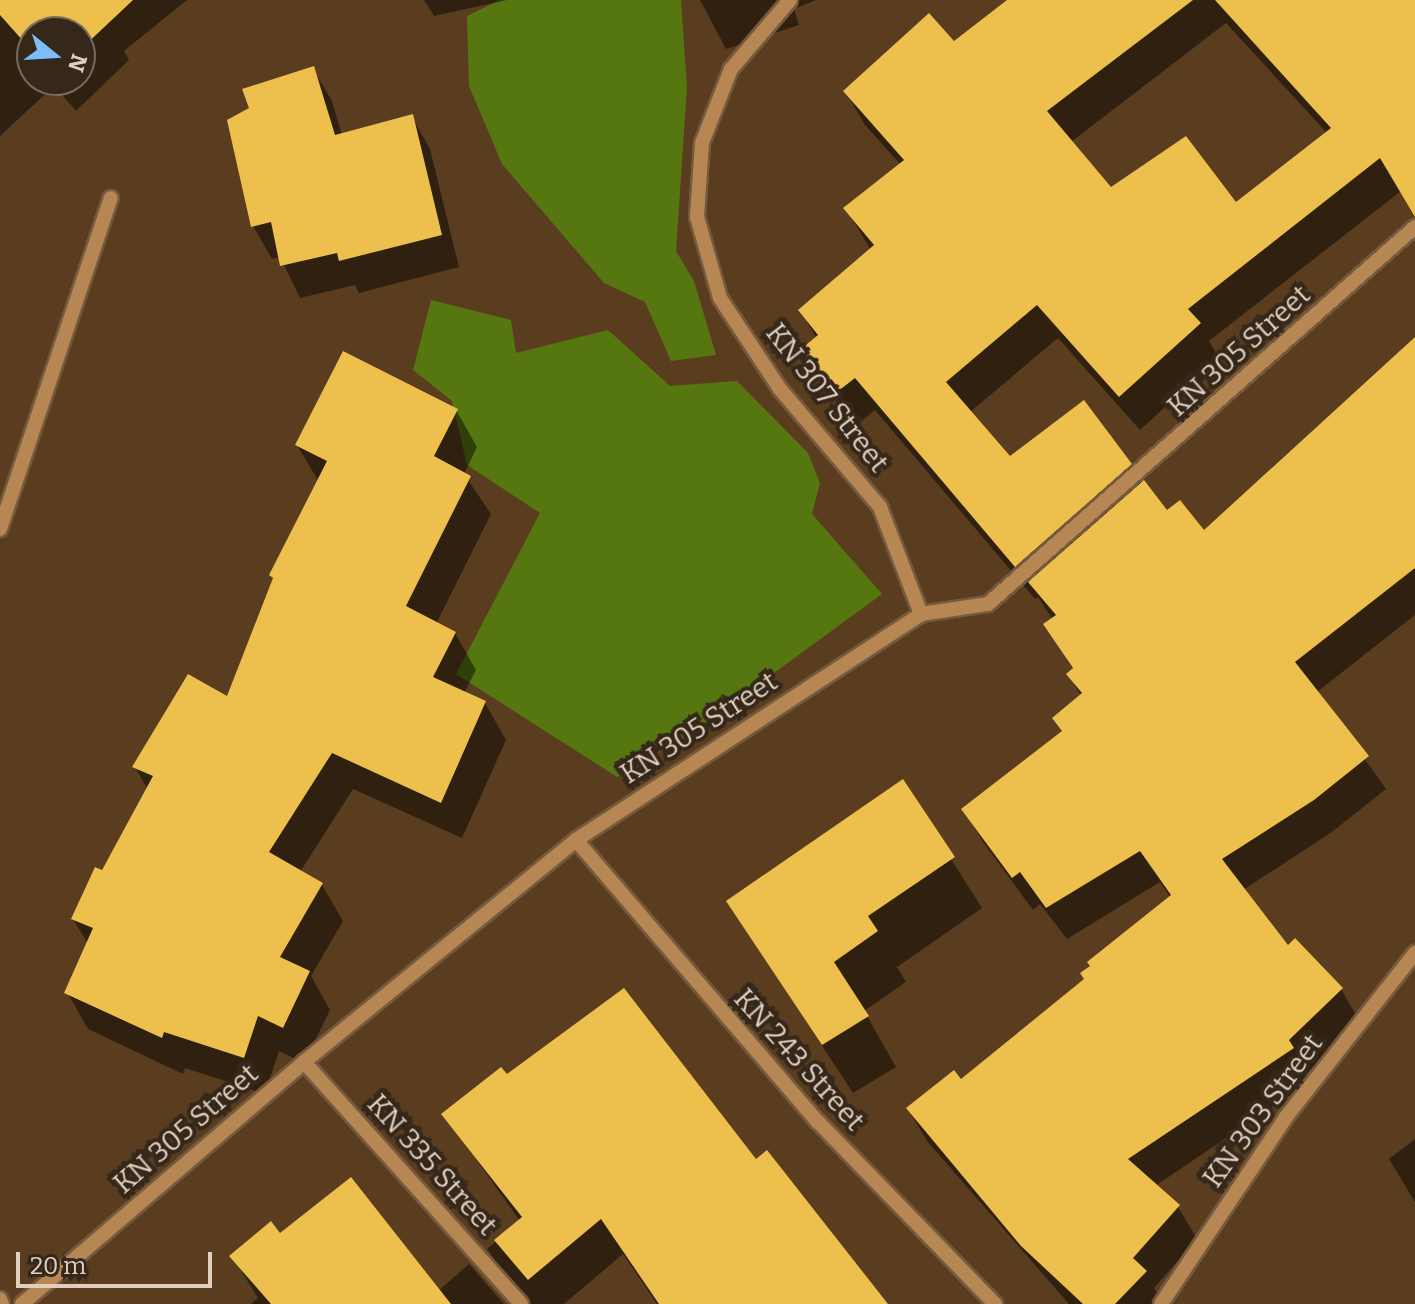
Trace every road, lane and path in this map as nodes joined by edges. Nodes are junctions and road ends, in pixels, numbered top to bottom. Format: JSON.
{"nodes":[{"id":1,"x":790,"y":0,"type":"edge"},
{"id":2,"x":111,"y":198,"type":"dead end"},
{"id":3,"x":1415,"y":227,"type":"edge"},
{"id":4,"x":0,"y":529,"type":"edge"},
{"id":5,"x":921,"y":614,"type":"junction"},
{"id":6,"x":576,"y":840,"type":"junction"},
{"id":7,"x":1415,"y":953,"type":"edge"},
{"id":8,"x":304,"y":1062,"type":"junction"},
{"id":9,"x":22,"y":1304,"type":"edge"},
{"id":10,"x":521,"y":1304,"type":"edge"},
{"id":11,"x":995,"y":1304,"type":"edge"},
{"id":12,"x":1161,"y":1304,"type":"edge"}],
"edges":[{"from":1,"to":5,"type":"street","name":"KN 307 Street"},
{"from":2,"to":4,"type":"street"},
{"from":3,"to":5,"type":"street","name":"KN 305 Street"},
{"from":5,"to":6,"type":"street","name":"KN 305 Street"},
{"from":6,"to":8,"type":"street","name":"KN 305 Street"},
{"from":6,"to":11,"type":"street","name":"KN 243 Street"},
{"from":7,"to":12,"type":"street","name":"KN 303 Street"},
{"from":8,"to":9,"type":"street","name":"KN 305 Street"},
{"from":8,"to":10,"type":"street","name":"KN 335 Street"}]}
